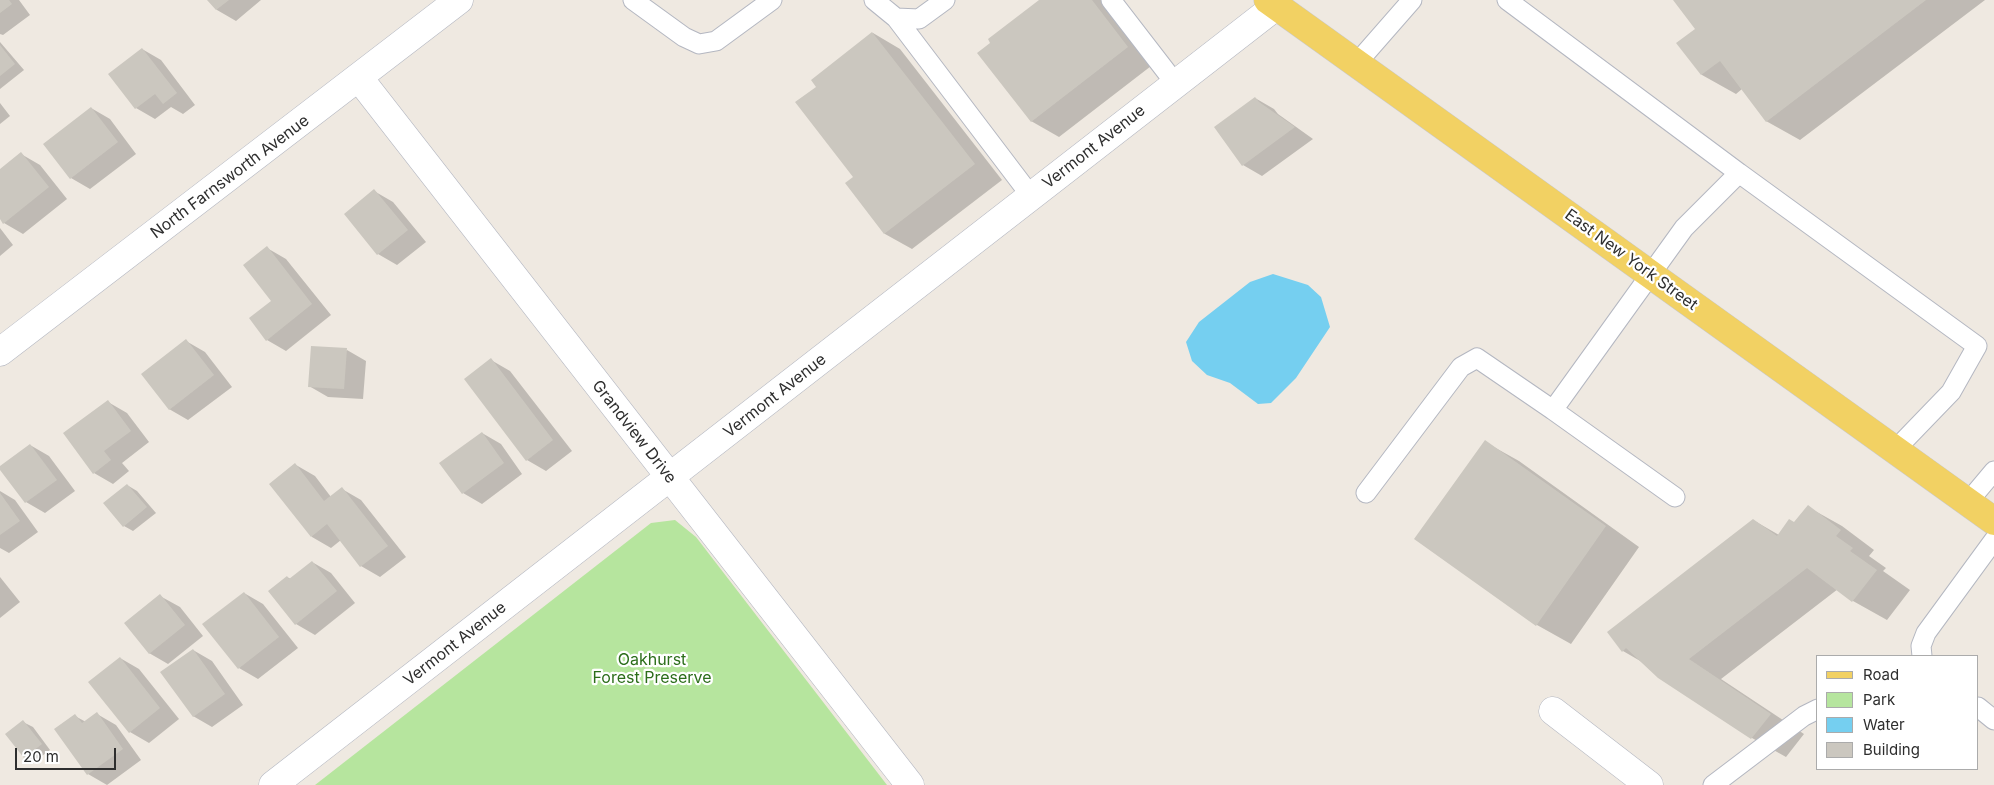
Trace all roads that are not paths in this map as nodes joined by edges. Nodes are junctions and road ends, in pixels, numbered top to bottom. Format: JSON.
{"nodes":[{"id":1,"x":459,"y":0,"type":"edge"},
{"id":2,"x":633,"y":0,"type":"edge"},
{"id":3,"x":772,"y":0,"type":"edge"},
{"id":4,"x":874,"y":0,"type":"edge"},
{"id":5,"x":945,"y":0,"type":"edge"},
{"id":6,"x":1111,"y":0,"type":"edge"},
{"id":7,"x":1412,"y":0,"type":"edge"},
{"id":8,"x":1507,"y":0,"type":"edge"},
{"id":9,"x":1272,"y":3,"type":"edge"},
{"id":10,"x":896,"y":18,"type":"junction"},
{"id":11,"x":1356,"y":64,"type":"junction"},
{"id":12,"x":359,"y":78,"type":"junction"},
{"id":13,"x":1175,"y":84,"type":"junction"},
{"id":14,"x":1739,"y":174,"type":"junction"},
{"id":15,"x":1032,"y":196,"type":"junction"},
{"id":16,"x":1651,"y":274,"type":"junction"},
{"id":17,"x":0,"y":352,"type":"edge"},
{"id":18,"x":1553,"y":410,"type":"junction"},
{"id":19,"x":1895,"y":450,"type":"junction"},
{"id":20,"x":1994,"y":471,"type":"edge"},
{"id":21,"x":670,"y":477,"type":"junction"},
{"id":22,"x":1366,"y":493,"type":"dead end"},
{"id":23,"x":1675,"y":497,"type":"dead end"},
{"id":24,"x":1968,"y":502,"type":"junction"},
{"id":25,"x":1994,"y":522,"type":"edge"},
{"id":26,"x":1994,"y":540,"type":"edge"},
{"id":27,"x":1922,"y":655,"type":"edge"},
{"id":28,"x":1979,"y":708,"type":"edge"},
{"id":29,"x":1816,"y":710,"type":"edge"},
{"id":30,"x":1553,"y":711,"type":"dead end"},
{"id":31,"x":1994,"y":720,"type":"edge"},
{"id":32,"x":273,"y":785,"type":"edge"},
{"id":33,"x":910,"y":785,"type":"edge"},
{"id":34,"x":1649,"y":785,"type":"edge"},
{"id":35,"x":1713,"y":785,"type":"edge"}],
"edges":[{"from":1,"to":12,"type":"street","name":"North Farnsworth Avenue"},
{"from":2,"to":3,"type":"lane"},
{"from":4,"to":10,"type":"lane"},
{"from":5,"to":10,"type":"lane"},
{"from":6,"to":13,"type":"lane"},
{"from":7,"to":11,"type":"lane"},
{"from":8,"to":14,"type":"lane"},
{"from":9,"to":11,"type":"main road","name":"East New York Street"},
{"from":9,"to":13,"type":"street","name":"Vermont Avenue"},
{"from":10,"to":15,"type":"lane"},
{"from":11,"to":16,"type":"main road","name":"East New York Street"},
{"from":12,"to":17,"type":"street","name":"North Farnsworth Avenue"},
{"from":12,"to":21,"type":"street","name":"Grandview Drive"},
{"from":13,"to":15,"type":"street","name":"Vermont Avenue"},
{"from":14,"to":16,"type":"lane"},
{"from":14,"to":19,"type":"lane"},
{"from":15,"to":21,"type":"street","name":"Vermont Avenue"},
{"from":16,"to":18,"type":"lane"},
{"from":16,"to":19,"type":"main road","name":"East New York Street"},
{"from":18,"to":22,"type":"lane"},
{"from":18,"to":23,"type":"lane"},
{"from":19,"to":24,"type":"main road","name":"East New York Street"},
{"from":20,"to":24,"type":"lane"},
{"from":21,"to":32,"type":"street","name":"Vermont Avenue"},
{"from":21,"to":33,"type":"street","name":"Grandview Drive"},
{"from":24,"to":25,"type":"main road","name":"East New York Street"},
{"from":26,"to":27,"type":"lane"},
{"from":28,"to":31,"type":"lane"},
{"from":29,"to":35,"type":"lane"},
{"from":30,"to":34,"type":"street"}]}
